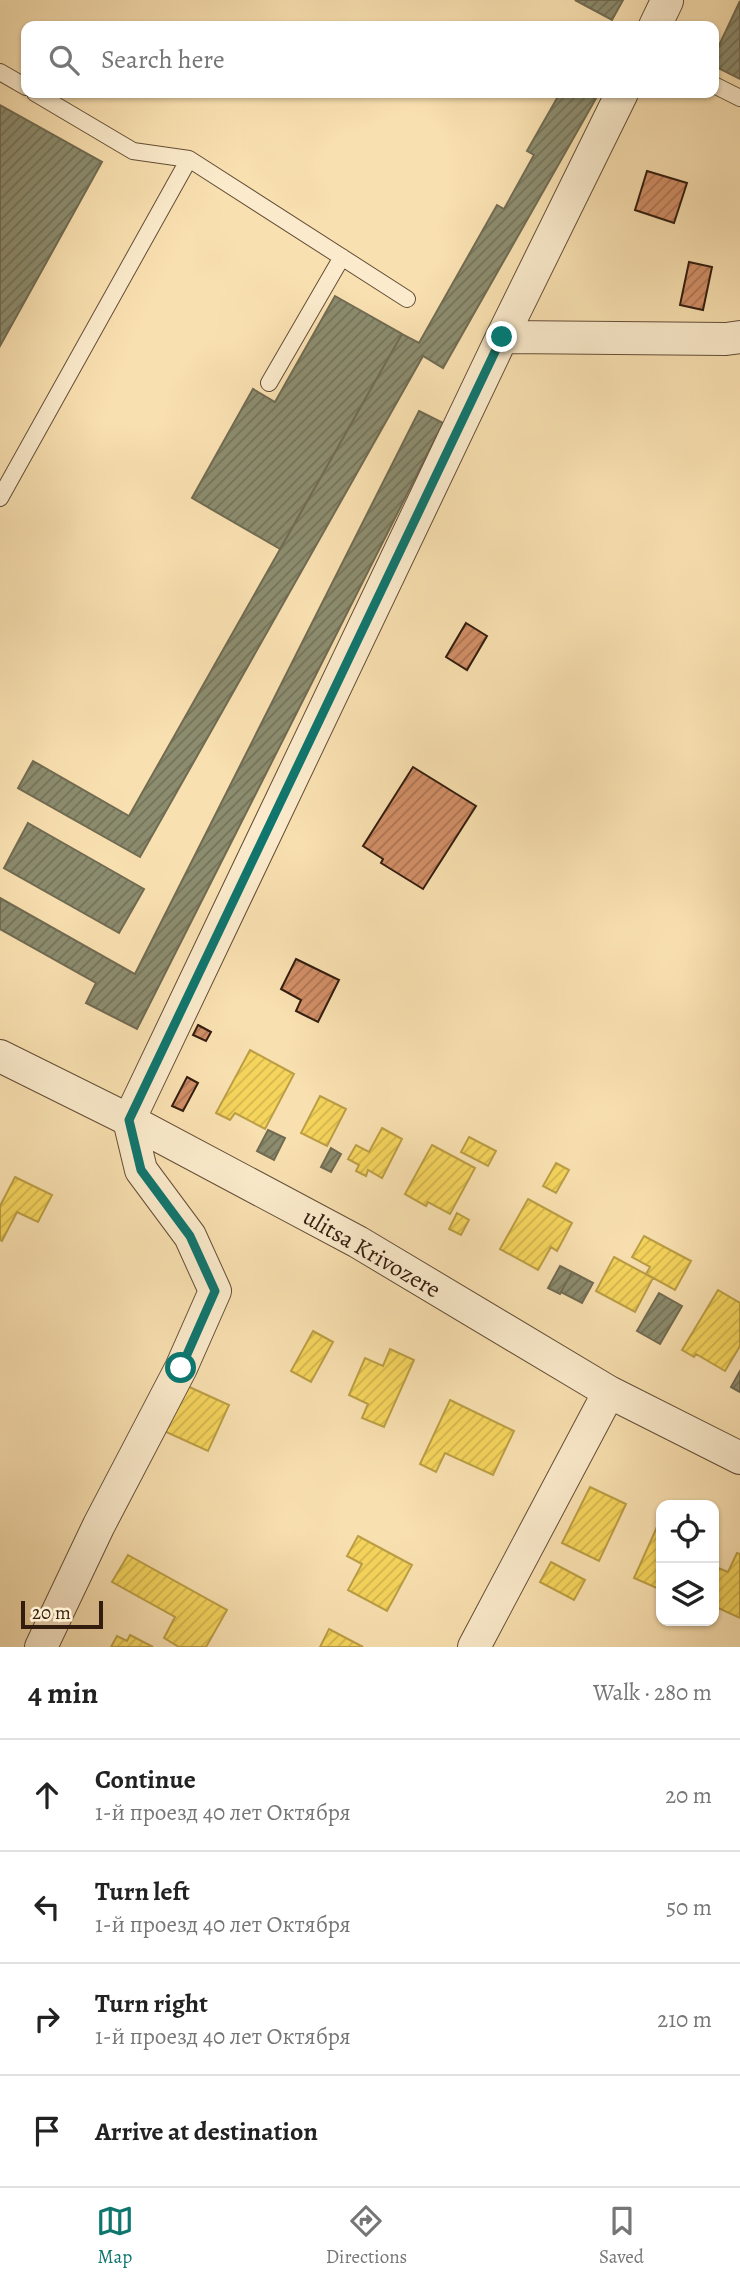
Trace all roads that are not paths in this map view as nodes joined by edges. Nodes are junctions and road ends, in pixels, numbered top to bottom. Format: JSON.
{"nodes":[{"id":1,"x":0,"y":72,"type":"edge"},
{"id":2,"x":21,"y":85,"type":"edge"},
{"id":3,"x":719,"y":88,"type":"edge"},
{"id":4,"x":43,"y":98,"type":"edge"},
{"id":5,"x":620,"y":98,"type":"edge"},
{"id":6,"x":740,"y":98,"type":"edge"},
{"id":7,"x":189,"y":159,"type":"junction"},
{"id":8,"x":342,"y":257,"type":"junction"},
{"id":9,"x":407,"y":299,"type":"dead end"},
{"id":10,"x":502,"y":337,"type":"junction"},
{"id":11,"x":740,"y":337,"type":"edge"},
{"id":12,"x":268,"y":383,"type":"dead end"},
{"id":13,"x":0,"y":498,"type":"edge"},
{"id":14,"x":0,"y":1056,"type":"edge"},
{"id":15,"x":129,"y":1120,"type":"junction"},
{"id":16,"x":609,"y":1392,"type":"junction"},
{"id":17,"x":740,"y":1458,"type":"edge"},
{"id":18,"x":41,"y":1647,"type":"edge"},
{"id":19,"x":474,"y":1647,"type":"edge"}],
"edges":[{"from":1,"to":2,"type":"lane"},
{"from":3,"to":6,"type":"lane"},
{"from":4,"to":7,"type":"lane"},
{"from":5,"to":10,"type":"street"},
{"from":7,"to":8,"type":"lane"},
{"from":7,"to":13,"type":"lane"},
{"from":8,"to":9,"type":"lane"},
{"from":8,"to":12,"type":"lane"},
{"from":10,"to":11,"type":"street"},
{"from":10,"to":15,"type":"street"},
{"from":14,"to":15,"type":"street","name":"ulitsa Krivozere"},
{"from":15,"to":16,"type":"street","name":"ulitsa Krivozere"},
{"from":15,"to":18,"type":"street"},
{"from":16,"to":17,"type":"street","name":"ulitsa Krivozere"},
{"from":16,"to":19,"type":"street"}]}
